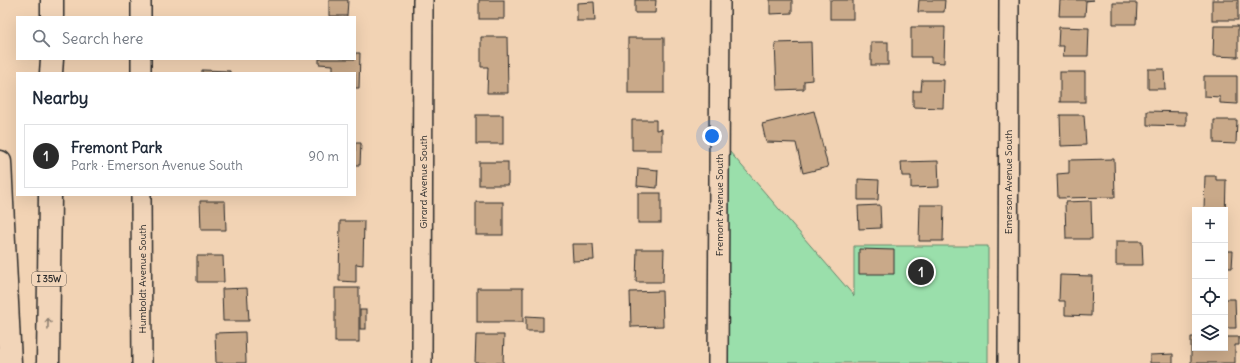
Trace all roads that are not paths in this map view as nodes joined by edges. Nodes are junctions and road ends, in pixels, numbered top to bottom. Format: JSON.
{"nodes":[{"id":1,"x":52,"y":0,"type":"edge"},
{"id":2,"x":141,"y":0,"type":"edge"},
{"id":3,"x":424,"y":0,"type":"edge"},
{"id":4,"x":720,"y":0,"type":"edge"},
{"id":5,"x":1009,"y":0,"type":"edge"},
{"id":6,"x":52,"y":16,"type":"edge"},
{"id":7,"x":141,"y":16,"type":"edge"},
{"id":8,"x":52,"y":60,"type":"edge"},
{"id":9,"x":141,"y":60,"type":"edge"},
{"id":10,"x":52,"y":72,"type":"edge"},
{"id":11,"x":141,"y":72,"type":"edge"},
{"id":12,"x":0,"y":162,"type":"edge"},
{"id":13,"x":50,"y":196,"type":"edge"},
{"id":14,"x":141,"y":196,"type":"edge"},
{"id":15,"x":10,"y":363,"type":"edge"},
{"id":16,"x":48,"y":363,"type":"edge"},
{"id":17,"x":142,"y":363,"type":"edge"},
{"id":18,"x":422,"y":363,"type":"edge"},
{"id":19,"x":718,"y":363,"type":"edge"},
{"id":20,"x":1008,"y":363,"type":"edge"}],
"edges":[{"from":1,"to":6,"type":"highway"},
{"from":2,"to":7,"type":"street"},
{"from":3,"to":18,"type":"street","name":"Girard Avenue South"},
{"from":4,"to":19,"type":"street","name":"Fremont Avenue South"},
{"from":5,"to":20,"type":"street","name":"Emerson Avenue South"},
{"from":8,"to":10,"type":"highway"},
{"from":9,"to":11,"type":"street"},
{"from":12,"to":15,"type":"highway"},
{"from":16,"to":13,"type":"highway","number":"I 35W","one_way":true},
{"from":14,"to":17,"type":"street","name":"Humboldt Avenue South"}]}
